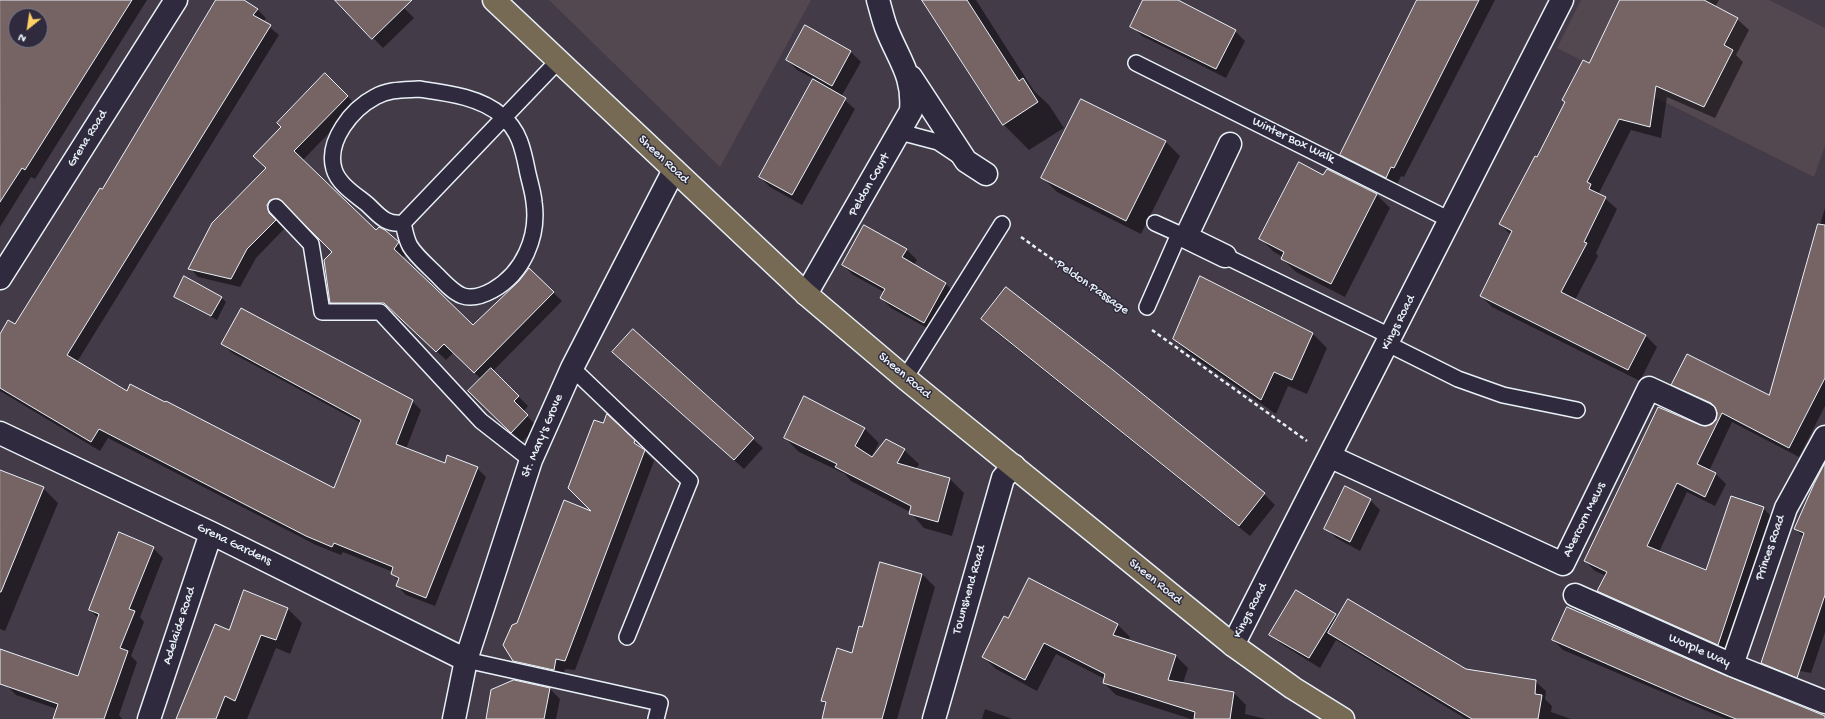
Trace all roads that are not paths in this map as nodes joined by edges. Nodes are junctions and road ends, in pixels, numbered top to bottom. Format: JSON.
{"nodes":[{"id":1,"x":176,"y":0,"type":"edge"},
{"id":2,"x":494,"y":0,"type":"edge"},
{"id":3,"x":878,"y":0,"type":"edge"},
{"id":4,"x":1562,"y":0,"type":"edge"},
{"id":5,"x":558,"y":61,"type":"junction"},
{"id":6,"x":1136,"y":63,"type":"dead end"},
{"id":7,"x":906,"y":70,"type":"junction"},
{"id":8,"x":504,"y":117,"type":"junction"},
{"id":9,"x":900,"y":132,"type":"junction"},
{"id":10,"x":1230,"y":144,"type":"dead end"},
{"id":11,"x":966,"y":161,"type":"junction"},
{"id":12,"x":674,"y":170,"type":"junction"},
{"id":13,"x":986,"y":174,"type":"dead end"},
{"id":14,"x":276,"y":207,"type":"dead end"},
{"id":15,"x":1450,"y":220,"type":"junction"},
{"id":16,"x":402,"y":223,"type":"junction"},
{"id":17,"x":1155,"y":223,"type":"dead end"},
{"id":18,"x":1002,"y":224,"type":"road end"},
{"id":19,"x":1183,"y":236,"type":"junction"},
{"id":20,"x":1226,"y":256,"type":"joint"},
{"id":21,"x":0,"y":278,"type":"edge"},
{"id":22,"x":806,"y":294,"type":"junction"},
{"id":23,"x":1147,"y":307,"type":"dead end"},
{"id":24,"x":1390,"y":340,"type":"junction"},
{"id":25,"x":572,"y":368,"type":"junction"},
{"id":26,"x":905,"y":378,"type":"junction"},
{"id":27,"x":1577,"y":410,"type":"dead end"},
{"id":28,"x":1705,"y":414,"type":"dead end"},
{"id":29,"x":0,"y":433,"type":"edge"},
{"id":30,"x":1825,"y":437,"type":"edge"},
{"id":31,"x":1331,"y":457,"type":"junction"},
{"id":32,"x":531,"y":460,"type":"junction"},
{"id":33,"x":1818,"y":465,"type":"edge"},
{"id":34,"x":1014,"y":466,"type":"junction"},
{"id":35,"x":211,"y":533,"type":"junction"},
{"id":36,"x":1575,"y":595,"type":"dead end"},
{"id":37,"x":627,"y":637,"type":"dead end"},
{"id":38,"x":1233,"y":645,"type":"junction"},
{"id":39,"x":466,"y":660,"type":"junction"},
{"id":40,"x":1732,"y":665,"type":"junction"},
{"id":41,"x":1825,"y":702,"type":"edge"},
{"id":42,"x":149,"y":719,"type":"edge"},
{"id":43,"x":454,"y":719,"type":"edge"},
{"id":44,"x":656,"y":719,"type":"edge"},
{"id":45,"x":934,"y":719,"type":"edge"},
{"id":46,"x":1343,"y":719,"type":"edge"}],
"edges":[{"from":1,"to":21,"type":"street","name":"Grena Road"},
{"from":2,"to":5,"type":"main road","name":"Sheen Road"},
{"from":3,"to":7,"type":"street","name":"Peldon Court"},
{"from":4,"to":15,"type":"street","name":"Kings Road"},
{"from":5,"to":8,"type":"lane"},
{"from":5,"to":12,"type":"main road","name":"Sheen Road"},
{"from":6,"to":15,"type":"lane","name":"Winter Box Walk"},
{"from":7,"to":9,"type":"street","name":"Peldon Court"},
{"from":7,"to":11,"type":"street","name":"Peldon Court"},
{"from":8,"to":16,"type":"lane"},
{"from":8,"to":16,"type":"lane"},
{"from":8,"to":16,"type":"lane"},
{"from":9,"to":11,"type":"lane"},
{"from":9,"to":22,"type":"street","name":"Peldon Court"},
{"from":10,"to":19,"type":"street"},
{"from":11,"to":13,"type":"street","name":"Peldon Court"},
{"from":12,"to":22,"type":"main road","name":"Sheen Road"},
{"from":12,"to":25,"type":"street","name":"St. Mary's Grove"},
{"from":14,"to":32,"type":"lane"},
{"from":15,"to":24,"type":"street","name":"Kings Road"},
{"from":17,"to":19,"type":"lane"},
{"from":18,"to":26,"type":"lane"},
{"from":19,"to":20,"type":"street"},
{"from":19,"to":23,"type":"lane"},
{"from":20,"to":24,"type":"lane"},
{"from":22,"to":26,"type":"main road","name":"Sheen Road"},
{"from":24,"to":27,"type":"lane"},
{"from":24,"to":31,"type":"street","name":"Kings Road"},
{"from":25,"to":32,"type":"street","name":"St. Mary's Grove"},
{"from":25,"to":37,"type":"lane"},
{"from":26,"to":34,"type":"main road","name":"Sheen Road"},
{"from":28,"to":31,"type":"street","name":"Abercorn Mews"},
{"from":29,"to":35,"type":"street","name":"Grena Gardens"},
{"from":30,"to":33,"type":"street","name":"Princes Road"},
{"from":31,"to":38,"type":"street","name":"Kings Road"},
{"from":32,"to":39,"type":"street","name":"St. Mary's Grove"},
{"from":33,"to":40,"type":"street","name":"Princes Road"},
{"from":34,"to":38,"type":"main road","name":"Sheen Road"},
{"from":34,"to":45,"type":"street","name":"Townshend Road"},
{"from":35,"to":39,"type":"street","name":"Grena Gardens"},
{"from":35,"to":42,"type":"street","name":"Adelaide Road"},
{"from":36,"to":40,"type":"street","name":"Worple Way"},
{"from":38,"to":46,"type":"main road","name":"Sheen Road"},
{"from":39,"to":43,"type":"street","name":"St. Mary's Grove"},
{"from":39,"to":44,"type":"lane"},
{"from":40,"to":41,"type":"street","name":"Worple Way"}]}
